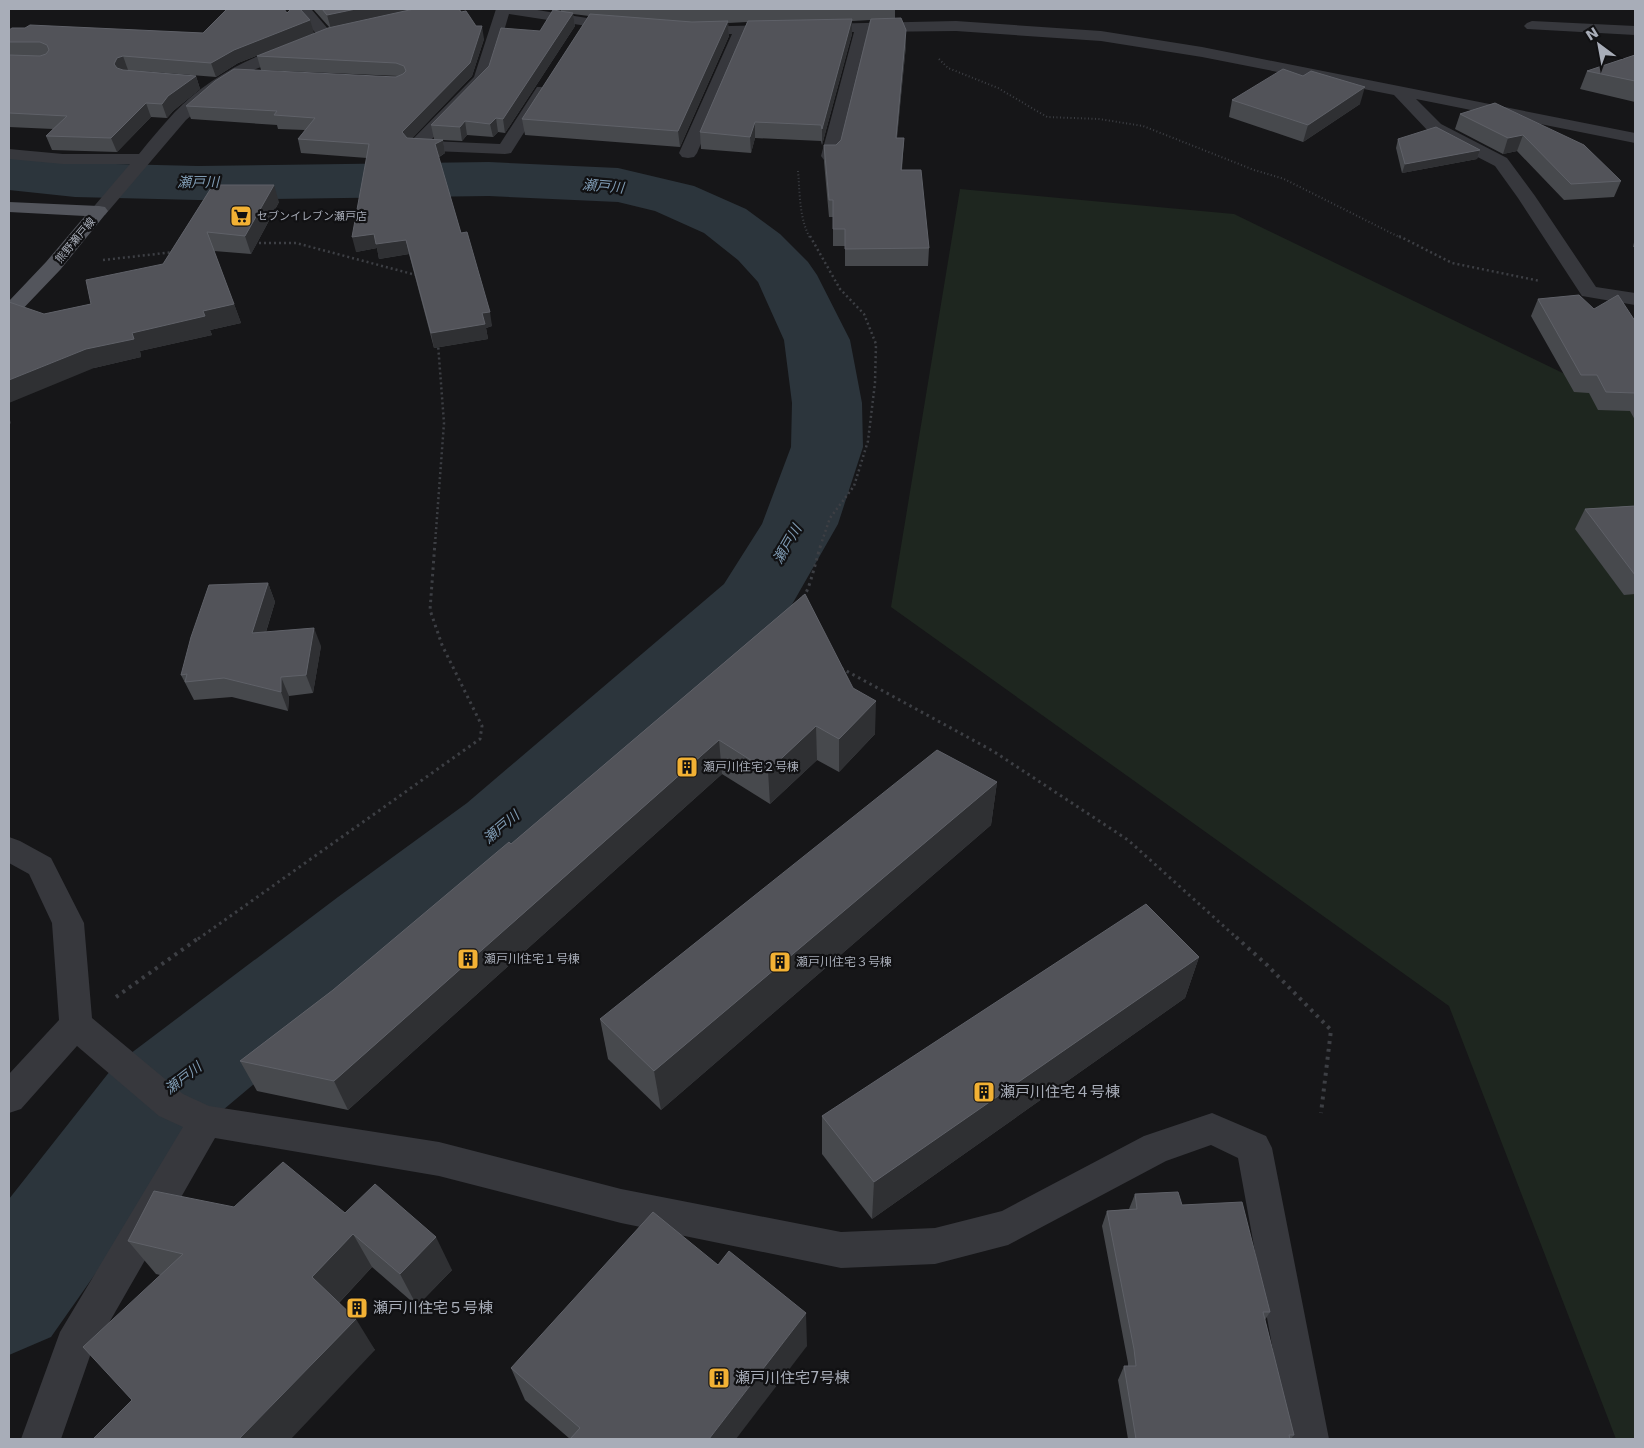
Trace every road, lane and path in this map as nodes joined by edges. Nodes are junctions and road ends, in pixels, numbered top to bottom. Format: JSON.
{"nodes":[{"id":1,"x":301,"y":9,"type":"edge"},
{"id":2,"x":504,"y":9,"type":"edge"},
{"id":3,"x":1016,"y":15,"type":"dead end"},
{"id":4,"x":587,"y":22,"type":"junction"},
{"id":5,"x":636,"y":25,"type":"edge"},
{"id":6,"x":1532,"y":26,"type":"dead end"},
{"id":7,"x":674,"y":28,"type":"edge"},
{"id":8,"x":862,"y":28,"type":"junction"},
{"id":9,"x":907,"y":28,"type":"junction"},
{"id":10,"x":1004,"y":28,"type":"junction"},
{"id":11,"x":741,"y":30,"type":"junction"},
{"id":12,"x":344,"y":31,"type":"edge"},
{"id":13,"x":1635,"y":31,"type":"edge"},
{"id":14,"x":326,"y":36,"type":"junction"},
{"id":15,"x":577,"y":38,"type":"edge"},
{"id":16,"x":234,"y":75,"type":"junction"},
{"id":17,"x":263,"y":76,"type":"edge"},
{"id":18,"x":551,"y":77,"type":"edge"},
{"id":19,"x":191,"y":82,"type":"edge"},
{"id":20,"x":218,"y":84,"type":"junction"},
{"id":21,"x":1400,"y":92,"type":"junction"},
{"id":22,"x":1635,"y":138,"type":"edge"},
{"id":23,"x":688,"y":153,"type":"dead end"},
{"id":24,"x":9,"y":154,"type":"edge"},
{"id":25,"x":830,"y":156,"type":"joint"},
{"id":26,"x":144,"y":159,"type":"junction"},
{"id":27,"x":104,"y":204,"type":"junction"},
{"id":28,"x":9,"y":207,"type":"edge"},
{"id":29,"x":251,"y":243,"type":"edge"},
{"id":30,"x":176,"y":251,"type":"edge"},
{"id":31,"x":53,"y":266,"type":"junction"},
{"id":32,"x":421,"y":278,"type":"edge"},
{"id":33,"x":1590,"y":292,"type":"junction"},
{"id":34,"x":1635,"y":299,"type":"edge"},
{"id":35,"x":9,"y":312,"type":"edge"},
{"id":36,"x":438,"y":336,"type":"edge"},
{"id":37,"x":800,"y":599,"type":"edge"},
{"id":38,"x":836,"y":665,"type":"edge"},
{"id":39,"x":9,"y":849,"type":"edge"},
{"id":40,"x":76,"y":1025,"type":"junction"},
{"id":41,"x":9,"y":1098,"type":"edge"},
{"id":42,"x":1321,"y":1113,"type":"dead end"},
{"id":43,"x":206,"y":1121,"type":"junction"},
{"id":44,"x":41,"y":1439,"type":"edge"},
{"id":45,"x":1310,"y":1439,"type":"edge"}],
"edges":[{"from":1,"to":14,"type":"street"},
{"from":2,"to":4,"type":"street"},
{"from":2,"to":18,"type":"street"},
{"from":3,"to":10,"type":"street"},
{"from":4,"to":5,"type":"street"},
{"from":4,"to":15,"type":"street"},
{"from":6,"to":13,"type":"street"},
{"from":7,"to":11,"type":"street"},
{"from":8,"to":9,"type":"street"},
{"from":8,"to":11,"type":"street"},
{"from":8,"to":25,"type":"street"},
{"from":9,"to":10,"type":"street"},
{"from":9,"to":33,"type":"path"},
{"from":10,"to":21,"type":"street"},
{"from":11,"to":23,"type":"street"},
{"from":12,"to":14,"type":"street"},
{"from":14,"to":16,"type":"street"},
{"from":16,"to":17,"type":"street"},
{"from":16,"to":20,"type":"street"},
{"from":19,"to":20,"type":"street"},
{"from":20,"to":26,"type":"street"},
{"from":21,"to":22,"type":"street"},
{"from":21,"to":33,"type":"street"},
{"from":24,"to":26,"type":"street"},
{"from":25,"to":37,"type":"path"},
{"from":26,"to":27,"type":"street"},
{"from":27,"to":28,"type":"main road","name":"熊野瀬戸線"},
{"from":27,"to":31,"type":"main road","name":"熊野瀬戸線"},
{"from":29,"to":32,"type":"path"},
{"from":30,"to":31,"type":"path"},
{"from":31,"to":35,"type":"main road","name":"熊野瀬戸線"},
{"from":33,"to":34,"type":"street"},
{"from":36,"to":40,"type":"path"},
{"from":38,"to":42,"type":"path"},
{"from":39,"to":40,"type":"street"},
{"from":40,"to":41,"type":"street"},
{"from":40,"to":43,"type":"street"},
{"from":43,"to":44,"type":"street"},
{"from":43,"to":45,"type":"street"}]}
